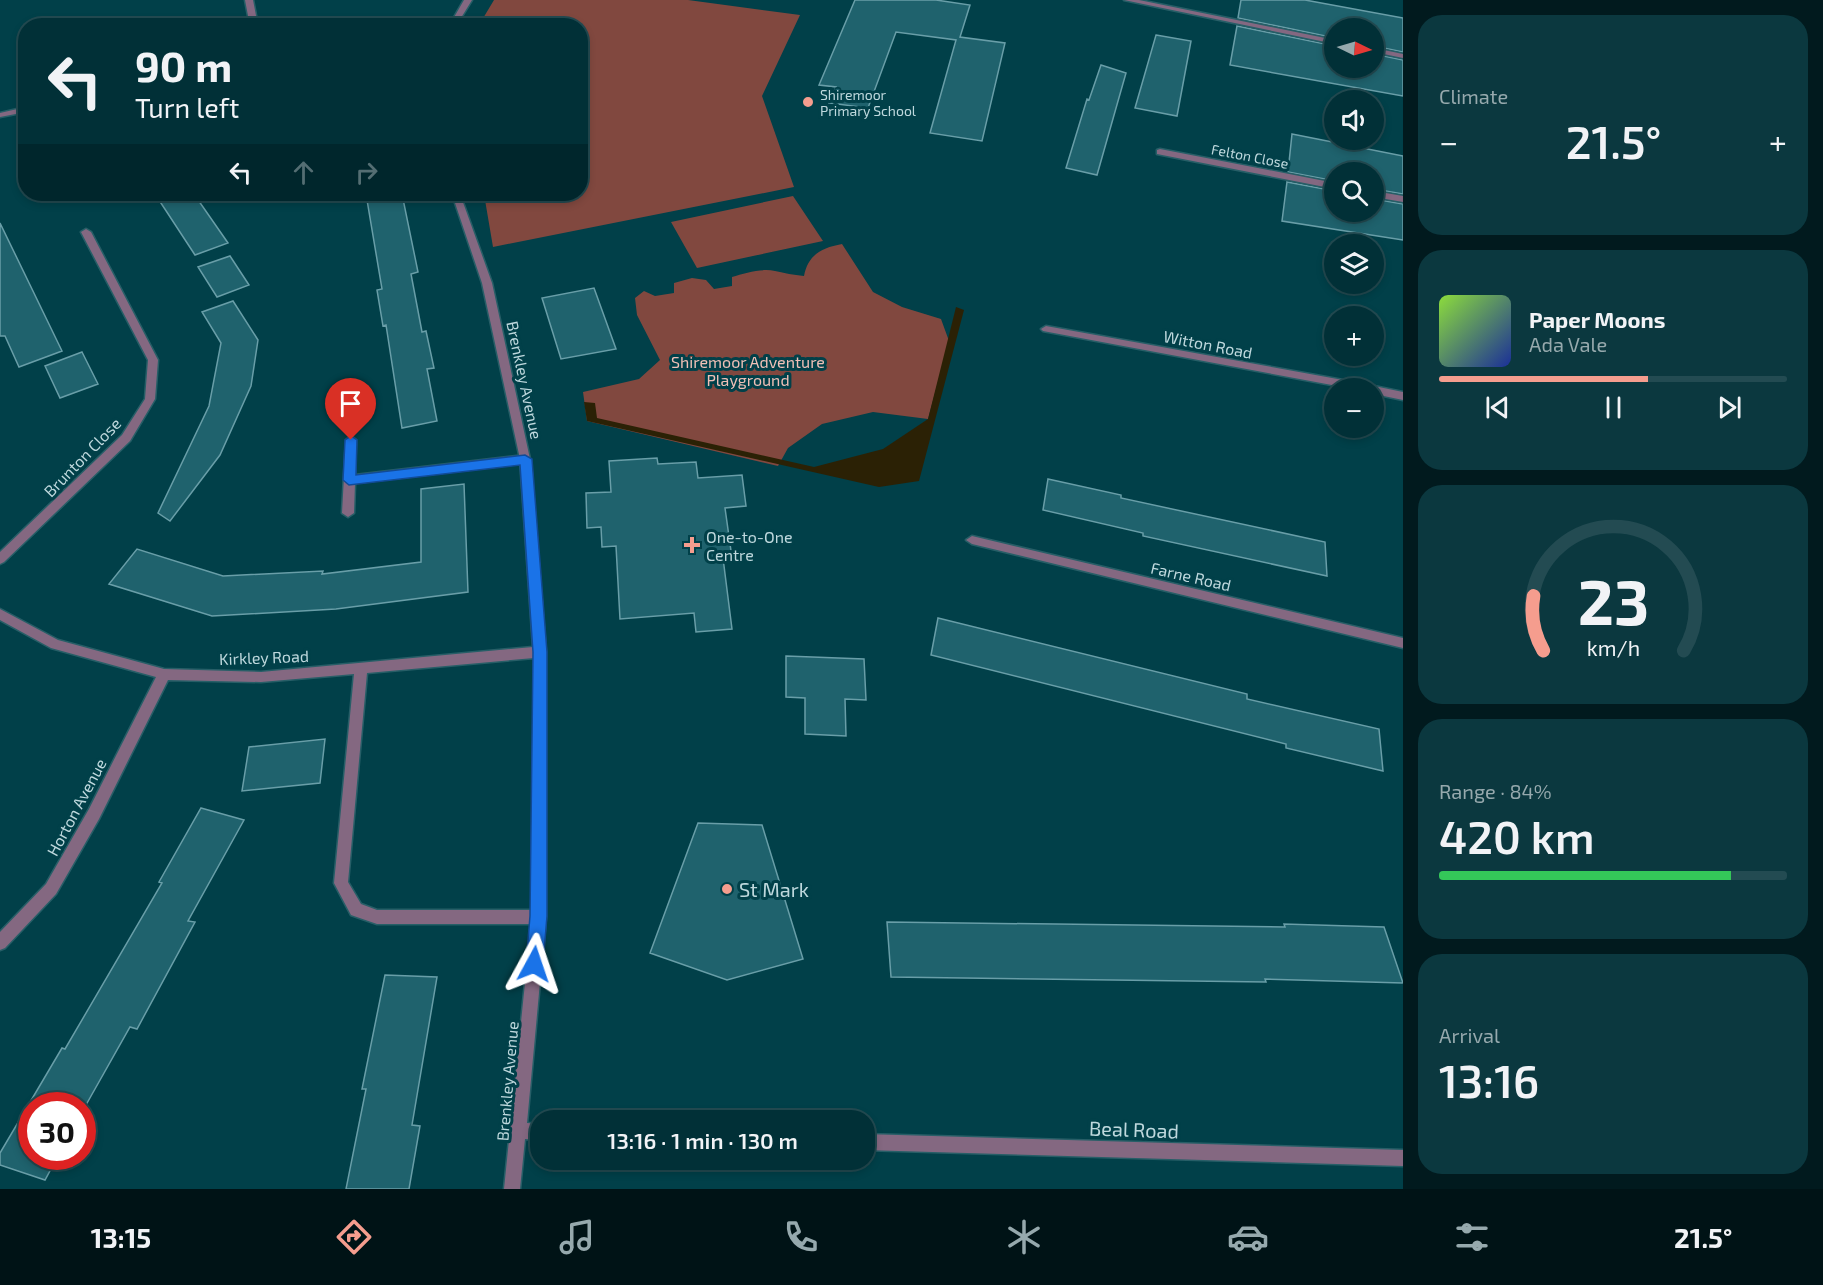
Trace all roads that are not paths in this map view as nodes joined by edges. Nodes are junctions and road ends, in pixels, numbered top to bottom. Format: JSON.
{"nodes":[{"id":1,"x":249,"y":0,"type":"edge"},
{"id":2,"x":468,"y":0,"type":"edge"},
{"id":3,"x":1128,"y":0,"type":"edge"},
{"id":4,"x":252,"y":18,"type":"edge"},
{"id":5,"x":457,"y":18,"type":"edge"},
{"id":6,"x":1324,"y":40,"type":"edge"},
{"id":7,"x":1384,"y":52,"type":"edge"},
{"id":8,"x":1403,"y":56,"type":"edge"},
{"id":9,"x":18,"y":111,"type":"edge"},
{"id":10,"x":0,"y":114,"type":"edge"},
{"id":11,"x":1160,"y":152,"type":"dead end"},
{"id":12,"x":1324,"y":184,"type":"edge"},
{"id":13,"x":1384,"y":196,"type":"edge"},
{"id":14,"x":1403,"y":199,"type":"edge"},
{"id":15,"x":458,"y":201,"type":"edge"},
{"id":16,"x":86,"y":232,"type":"dead end"},
{"id":17,"x":1046,"y":329,"type":"dead end"},
{"id":18,"x":1324,"y":380,"type":"edge"},
{"id":19,"x":1384,"y":392,"type":"edge"},
{"id":20,"x":1403,"y":396,"type":"edge"},
{"id":21,"x":351,"y":440,"type":"dead end"},
{"id":22,"x":525,"y":459,"type":"junction"},
{"id":23,"x":349,"y":480,"type":"junction"},
{"id":24,"x":348,"y":513,"type":"dead end"},
{"id":25,"x":972,"y":540,"type":"dead end"},
{"id":26,"x":0,"y":559,"type":"edge"},
{"id":27,"x":0,"y":614,"type":"edge"},
{"id":28,"x":1403,"y":643,"type":"edge"},
{"id":29,"x":540,"y":652,"type":"junction"},
{"id":30,"x":361,"y":668,"type":"junction"},
{"id":31,"x":164,"y":674,"type":"junction"},
{"id":32,"x":539,"y":916,"type":"junction"},
{"id":33,"x":0,"y":943,"type":"edge"},
{"id":34,"x":519,"y":1131,"type":"junction"},
{"id":35,"x":530,"y":1132,"type":"edge"},
{"id":36,"x":875,"y":1142,"type":"edge"},
{"id":37,"x":1403,"y":1158,"type":"edge"},
{"id":38,"x":512,"y":1189,"type":"edge"}],
"edges":[{"from":1,"to":4,"type":"street"},
{"from":2,"to":5,"type":"street"},
{"from":3,"to":6,"type":"street"},
{"from":7,"to":8,"type":"street"},
{"from":9,"to":10,"type":"street"},
{"from":11,"to":12,"type":"street","name":"Felton Close"},
{"from":13,"to":14,"type":"street"},
{"from":15,"to":22,"type":"street","name":"Brenkley Avenue"},
{"from":16,"to":26,"type":"street","name":"Brunton Close"},
{"from":17,"to":18,"type":"street","name":"Witton Road"},
{"from":19,"to":20,"type":"street"},
{"from":21,"to":23,"type":"street"},
{"from":22,"to":23,"type":"street"},
{"from":22,"to":29,"type":"street","name":"Brenkley Avenue"},
{"from":23,"to":24,"type":"street"},
{"from":25,"to":28,"type":"street","name":"Farne Road"},
{"from":27,"to":31,"type":"street","name":"Kirkley Road"},
{"from":29,"to":30,"type":"street","name":"Kirkley Road"},
{"from":29,"to":32,"type":"street","name":"Brenkley Avenue"},
{"from":30,"to":31,"type":"street","name":"Kirkley Road"},
{"from":30,"to":32,"type":"street"},
{"from":31,"to":33,"type":"street","name":"Horton Avenue"},
{"from":32,"to":34,"type":"street","name":"Brenkley Avenue"},
{"from":34,"to":35,"type":"street"},
{"from":34,"to":38,"type":"street","name":"Brenkley Avenue"},
{"from":36,"to":37,"type":"street","name":"Beal Road"}]}
